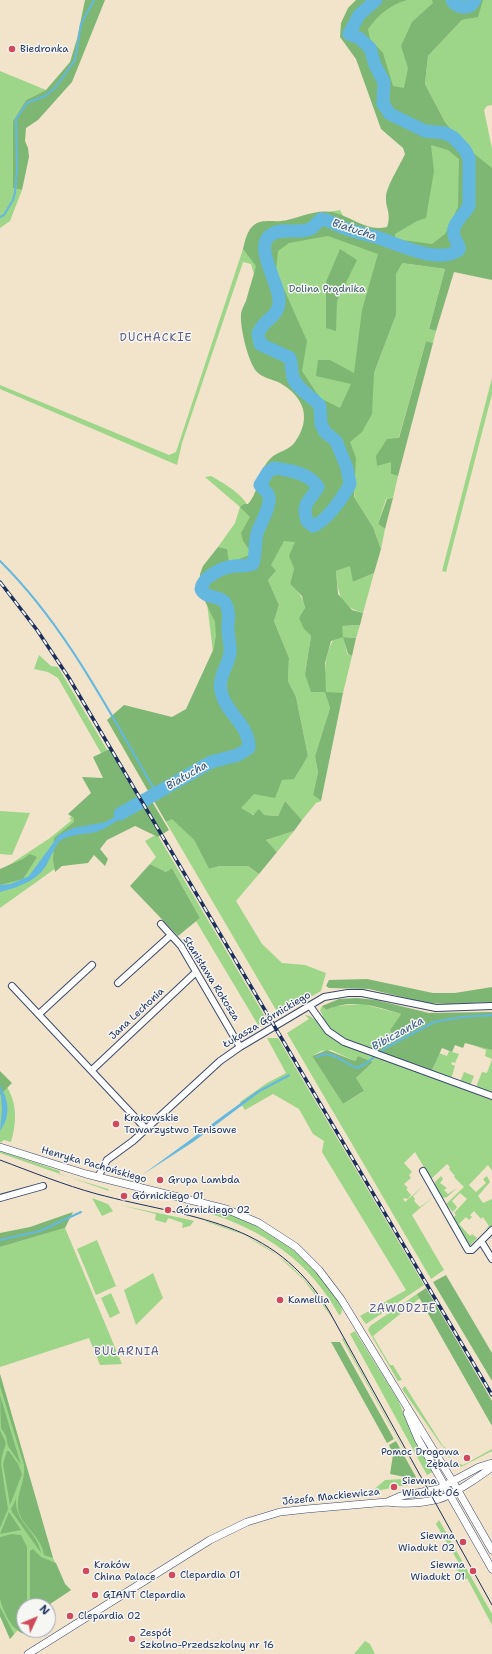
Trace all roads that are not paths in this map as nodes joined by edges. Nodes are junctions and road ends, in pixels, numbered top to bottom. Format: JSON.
{"nodes":[{"id":1,"x":161,"y":924,"type":"dead end"},
{"id":2,"x":171,"y":935,"type":"junction"},
{"id":3,"x":92,"y":965,"type":"dead end"},
{"id":4,"x":196,"y":972,"type":"junction"},
{"id":5,"x":118,"y":983,"type":"dead end"},
{"id":6,"x":12,"y":986,"type":"dead end"},
{"id":7,"x":310,"y":1006,"type":"junction"},
{"id":8,"x":492,"y":1006,"type":"edge"},
{"id":9,"x":39,"y":1014,"type":"junction"},
{"id":10,"x":240,"y":1047,"type":"junction"},
{"id":11,"x":92,"y":1070,"type":"junction"},
{"id":12,"x":492,"y":1096,"type":"edge"},
{"id":13,"x":146,"y":1130,"type":"junction"},
{"id":14,"x":0,"y":1147,"type":"edge"},
{"id":15,"x":423,"y":1171,"type":"dead end"},
{"id":16,"x":98,"y":1177,"type":"junction"},
{"id":17,"x":43,"y":1186,"type":"dead end"},
{"id":18,"x":0,"y":1198,"type":"edge"},
{"id":19,"x":492,"y":1230,"type":"edge"},
{"id":20,"x":481,"y":1241,"type":"junction"},
{"id":21,"x":492,"y":1259,"type":"edge"},
{"id":22,"x":403,"y":1402,"type":"junction"},
{"id":23,"x":492,"y":1463,"type":"edge"},
{"id":24,"x":492,"y":1467,"type":"edge"},
{"id":25,"x":453,"y":1482,"type":"junction"},
{"id":26,"x":446,"y":1486,"type":"junction"},
{"id":27,"x":458,"y":1489,"type":"junction"},
{"id":28,"x":450,"y":1494,"type":"junction"},
{"id":29,"x":387,"y":1502,"type":"junction"},
{"id":30,"x":492,"y":1550,"type":"edge"},
{"id":31,"x":492,"y":1570,"type":"edge"},
{"id":32,"x":28,"y":1654,"type":"edge"}],
"edges":[{"from":1,"to":2,"type":"street","name":"Stanisława Rokosza"},
{"from":2,"to":4,"type":"street","name":"Stanisława Rokosza"},
{"from":2,"to":5,"type":"street"},
{"from":3,"to":9,"type":"street"},
{"from":4,"to":10,"type":"street","name":"Stanisława Rokosza"},
{"from":4,"to":11,"type":"street","name":"Jana Lechonia"},
{"from":6,"to":9,"type":"street"},
{"from":7,"to":8,"type":"street","name":"Łukasza Górnickiego"},
{"from":7,"to":10,"type":"street","name":"Łukasza Górnickiego"},
{"from":7,"to":12,"type":"street"},
{"from":9,"to":11,"type":"street"},
{"from":10,"to":13,"type":"street","name":"Łukasza Górnickiego"},
{"from":11,"to":13,"type":"street"},
{"from":13,"to":16,"type":"street","name":"Łukasza Górnickiego"},
{"from":14,"to":16,"type":"street","name":"Henryka Pachońskiego"},
{"from":15,"to":20,"type":"street"},
{"from":16,"to":22,"type":"street","name":"Henryka Pachońskiego"},
{"from":17,"to":18,"type":"street"},
{"from":19,"to":20,"type":"street"},
{"from":20,"to":21,"type":"street"},
{"from":22,"to":25,"type":"street","name":"Henryka Pachońskiego"},
{"from":22,"to":26,"type":"street","name":"Henryka Pachońskiego"},
{"from":23,"to":25,"type":"street","name":"Józefa Mackiewicza"},
{"from":24,"to":27,"type":"street","name":"Józefa Mackiewicza"},
{"from":25,"to":26,"type":"street","name":"Józefa Mackiewicza"},
{"from":25,"to":27,"type":"street","name":"Henryka Pachońskiego"},
{"from":26,"to":28,"type":"street","name":"Henryka Pachońskiego"},
{"from":26,"to":29,"type":"street","name":"Józefa Mackiewicza"},
{"from":27,"to":28,"type":"street","name":"Józefa Mackiewicza"},
{"from":27,"to":30,"type":"street","name":"Henryka Pachońskiego"},
{"from":28,"to":29,"type":"street","name":"Józefa Mackiewicza"},
{"from":28,"to":31,"type":"street","name":"Henryka Pachońskiego"},
{"from":29,"to":32,"type":"street","name":"Józefa Mackiewicza"}]}
